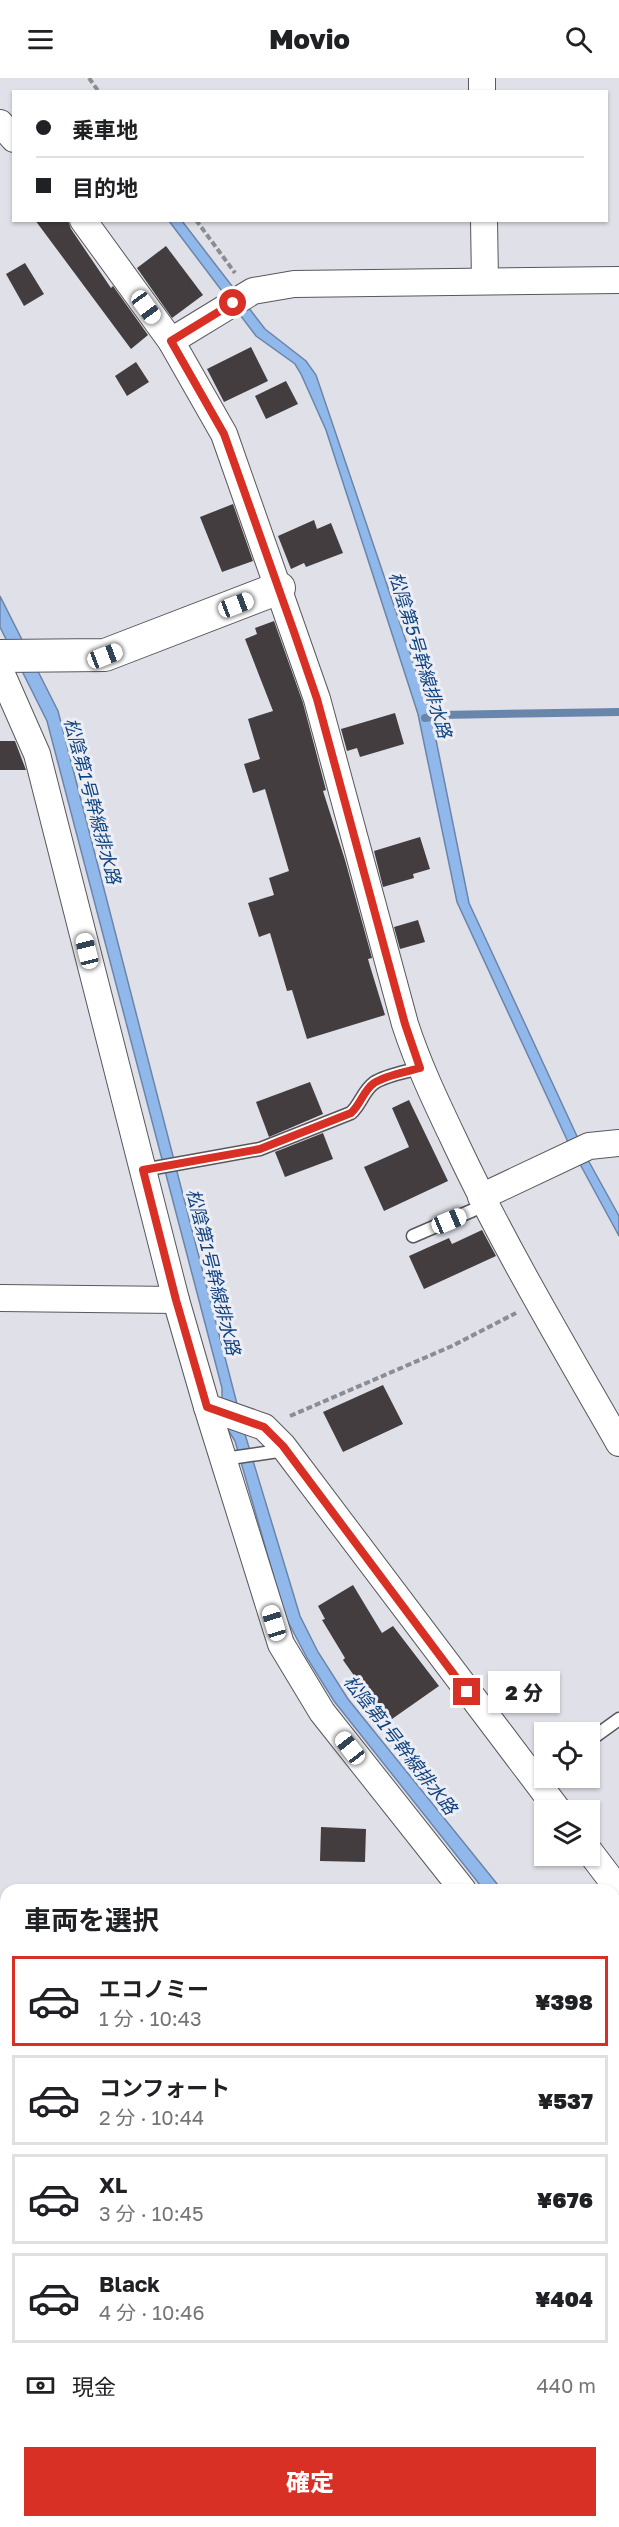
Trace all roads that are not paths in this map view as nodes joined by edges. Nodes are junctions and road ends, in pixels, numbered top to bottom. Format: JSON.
{"nodes":[{"id":1,"x":0,"y":123,"type":"edge"},
{"id":2,"x":12,"y":136,"type":"edge"},
{"id":3,"x":84,"y":222,"type":"edge"},
{"id":4,"x":484,"y":222,"type":"edge"},
{"id":5,"x":619,"y":280,"type":"edge"},
{"id":6,"x":485,"y":281,"type":"junction"},
{"id":7,"x":171,"y":341,"type":"junction"},
{"id":8,"x":279,"y":588,"type":"junction"},
{"id":9,"x":2,"y":660,"type":"edge"},
{"id":10,"x":420,"y":1068,"type":"junction"},
{"id":11,"x":619,"y":1143,"type":"edge"},
{"id":12,"x":148,"y":1169,"type":"junction"},
{"id":13,"x":483,"y":1201,"type":"junction"},
{"id":14,"x":413,"y":1236,"type":"dead end"},
{"id":15,"x":0,"y":1298,"type":"edge"},
{"id":16,"x":176,"y":1300,"type":"junction"},
{"id":17,"x":211,"y":1408,"type":"junction"},
{"id":18,"x":619,"y":1443,"type":"edge"},
{"id":19,"x":285,"y":1450,"type":"junction"},
{"id":20,"x":227,"y":1458,"type":"junction"},
{"id":21,"x":619,"y":1719,"type":"edge"},
{"id":22,"x":600,"y":1733,"type":"edge"},
{"id":23,"x":534,"y":1770,"type":"edge"},
{"id":24,"x":600,"y":1865,"type":"edge"},
{"id":25,"x":458,"y":1884,"type":"edge"},
{"id":26,"x":614,"y":1884,"type":"edge"}],
"edges":[{"from":1,"to":2,"type":"street"},
{"from":3,"to":7,"type":"street"},
{"from":4,"to":6,"type":"street"},
{"from":5,"to":6,"type":"street"},
{"from":6,"to":7,"type":"street"},
{"from":7,"to":8,"type":"street"},
{"from":8,"to":9,"type":"street"},
{"from":8,"to":10,"type":"street"},
{"from":9,"to":12,"type":"street"},
{"from":10,"to":12,"type":"lane"},
{"from":10,"to":13,"type":"street"},
{"from":11,"to":13,"type":"street"},
{"from":12,"to":16,"type":"street"},
{"from":13,"to":14,"type":"lane"},
{"from":13,"to":18,"type":"street"},
{"from":15,"to":16,"type":"street"},
{"from":16,"to":17,"type":"street"},
{"from":17,"to":19,"type":"street"},
{"from":17,"to":20,"type":"street"},
{"from":19,"to":20,"type":"lane"},
{"from":19,"to":23,"type":"street"},
{"from":20,"to":25,"type":"street"},
{"from":21,"to":22,"type":"lane"},
{"from":24,"to":26,"type":"street"}]}
